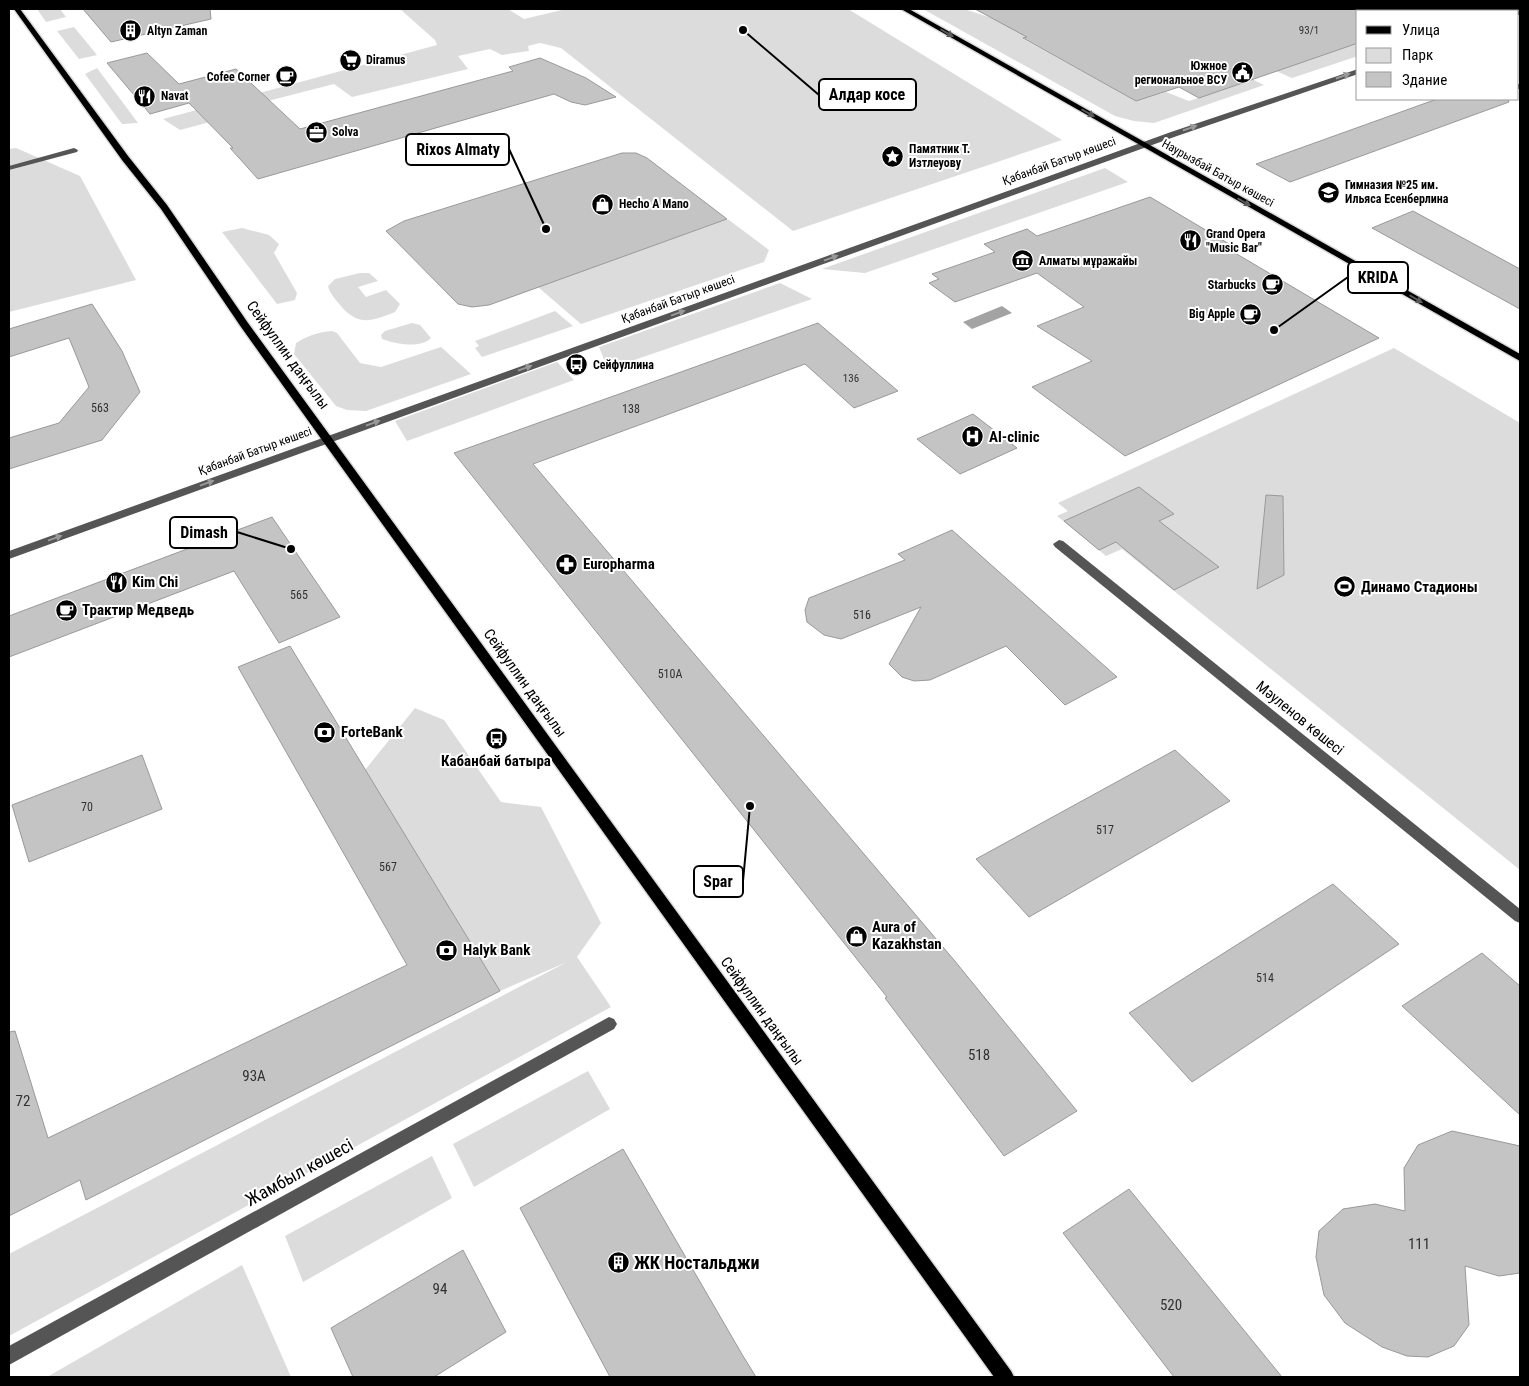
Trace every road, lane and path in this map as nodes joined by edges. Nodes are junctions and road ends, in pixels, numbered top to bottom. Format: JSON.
{"nodes":[{"id":1,"x":17,"y":9,"type":"edge"},
{"id":2,"x":904,"y":9,"type":"edge"},
{"id":3,"x":1356,"y":72,"type":"edge"},
{"id":4,"x":1144,"y":145,"type":"junction"},
{"id":5,"x":74,"y":150,"type":"dead end"},
{"id":6,"x":9,"y":168,"type":"edge"},
{"id":7,"x":1520,"y":358,"type":"edge"},
{"id":8,"x":327,"y":440,"type":"junction"},
{"id":9,"x":1059,"y":544,"type":"dead end"},
{"id":10,"x":9,"y":555,"type":"edge"},
{"id":11,"x":1520,"y":918,"type":"edge"},
{"id":12,"x":609,"y":1024,"type":"dead end"},
{"id":13,"x":9,"y":1356,"type":"edge"},
{"id":14,"x":1005,"y":1377,"type":"edge"}],
"edges":[{"from":1,"to":8,"type":"main road","name":"Сейфуллин даңғылы"},
{"from":2,"to":4,"type":"main road","name":"Наурызбай Батыр көшесі","one_way":true},
{"from":4,"to":3,"type":"street","name":"Қабанбай Батыр көшесі","one_way":true},
{"from":4,"to":7,"type":"main road","name":"Наурызбай Батыр көшесі","one_way":true},
{"from":8,"to":4,"type":"street","name":"Қабанбай Батыр көшесі","one_way":true},
{"from":5,"to":6,"type":"street"},
{"from":10,"to":8,"type":"street","name":"Қабанбай Батыр көшесі","one_way":true},
{"from":8,"to":14,"type":"main road","name":"Сейфуллин даңғылы"},
{"from":9,"to":11,"type":"street","name":"Мәуленов көшесі"},
{"from":12,"to":13,"type":"street","name":"Жамбыл көшесі"}]}
